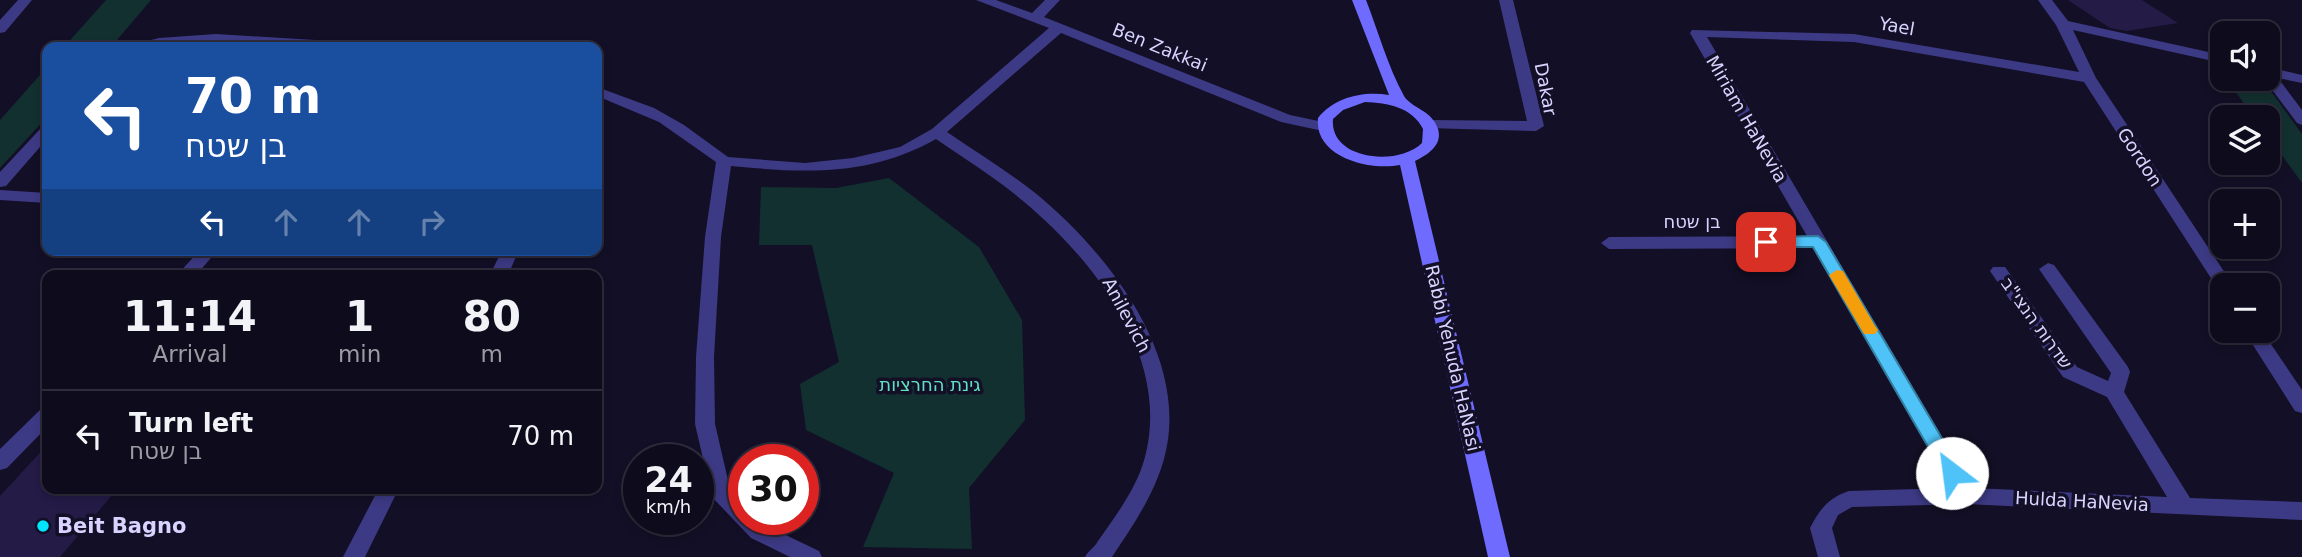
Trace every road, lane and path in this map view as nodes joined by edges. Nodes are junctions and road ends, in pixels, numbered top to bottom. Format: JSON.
{"nodes":[{"id":1,"x":25,"y":0,"type":"edge"},
{"id":2,"x":983,"y":0,"type":"edge"},
{"id":3,"x":1053,"y":0,"type":"edge"},
{"id":4,"x":1359,"y":0,"type":"edge"},
{"id":5,"x":1506,"y":0,"type":"edge"},
{"id":6,"x":2045,"y":0,"type":"edge"},
{"id":7,"x":1035,"y":18,"type":"junction"},
{"id":8,"x":2063,"y":24,"type":"junction"},
{"id":9,"x":1059,"y":27,"type":"junction"},
{"id":10,"x":0,"y":29,"type":"edge"},
{"id":11,"x":1697,"y":33,"type":"joint"},
{"id":12,"x":162,"y":42,"type":"edge"},
{"id":13,"x":277,"y":42,"type":"edge"},
{"id":14,"x":2210,"y":56,"type":"edge"},
{"id":15,"x":2280,"y":74,"type":"edge"},
{"id":16,"x":2089,"y":78,"type":"junction"},
{"id":17,"x":2302,"y":79,"type":"edge"},
{"id":18,"x":2280,"y":89,"type":"edge"},
{"id":19,"x":602,"y":93,"type":"edge"},
{"id":20,"x":1399,"y":102,"type":"junction"},
{"id":21,"x":2302,"y":120,"type":"edge"},
{"id":22,"x":1431,"y":125,"type":"junction"},
{"id":23,"x":1323,"y":126,"type":"junction"},
{"id":24,"x":937,"y":132,"type":"junction"},
{"id":25,"x":42,"y":136,"type":"edge"},
{"id":26,"x":1407,"y":159,"type":"junction"},
{"id":27,"x":724,"y":161,"type":"junction"},
{"id":28,"x":0,"y":182,"type":"edge"},
{"id":29,"x":0,"y":195,"type":"edge"},
{"id":30,"x":42,"y":198,"type":"edge"},
{"id":31,"x":1818,"y":242,"type":"junction"},
{"id":32,"x":1609,"y":243,"type":"dead end"},
{"id":33,"x":205,"y":256,"type":"edge"},
{"id":34,"x":2048,"y":269,"type":"dead end"},
{"id":35,"x":191,"y":270,"type":"edge"},
{"id":36,"x":1999,"y":271,"type":"dead end"},
{"id":37,"x":2216,"y":273,"type":"edge"},
{"id":38,"x":2261,"y":343,"type":"edge"},
{"id":39,"x":2114,"y":392,"type":"junction"},
{"id":40,"x":2302,"y":406,"type":"edge"},
{"id":41,"x":42,"y":420,"type":"edge"},
{"id":42,"x":0,"y":462,"type":"edge"},
{"id":43,"x":386,"y":494,"type":"edge"},
{"id":44,"x":1966,"y":496,"type":"junction"},
{"id":45,"x":728,"y":503,"type":"edge"},
{"id":46,"x":2184,"y":506,"type":"junction"},
{"id":47,"x":2302,"y":511,"type":"edge"},
{"id":48,"x":765,"y":535,"type":"edge"},
{"id":49,"x":354,"y":557,"type":"edge"},
{"id":50,"x":811,"y":557,"type":"edge"},
{"id":51,"x":1096,"y":557,"type":"edge"},
{"id":52,"x":1499,"y":557,"type":"edge"},
{"id":53,"x":1829,"y":557,"type":"edge"}],
"edges":[{"from":1,"to":10,"type":"street"},
{"from":2,"to":7,"type":"street","name":"Ben Zakkai"},
{"from":3,"to":7,"type":"street"},
{"from":4,"to":20,"type":"street"},
{"from":5,"to":22,"type":"street","name":"Dakar"},
{"from":6,"to":8,"type":"street","name":"Gordon"},
{"from":7,"to":9,"type":"street","name":"Ben Zakkai"},
{"from":8,"to":14,"type":"street"},
{"from":8,"to":16,"type":"street","name":"Gordon"},
{"from":9,"to":23,"type":"street","name":"Ben Zakkai"},
{"from":9,"to":24,"type":"street"},
{"from":11,"to":16,"type":"street","name":"Yael"},
{"from":11,"to":31,"type":"street","name":"Miriam HaNevia"},
{"from":12,"to":13,"type":"street"},
{"from":15,"to":17,"type":"street"},
{"from":16,"to":37,"type":"street","name":"Gordon"},
{"from":18,"to":21,"type":"street"},
{"from":19,"to":27,"type":"street"},
{"from":20,"to":22,"type":"street"},
{"from":20,"to":23,"type":"street"},
{"from":22,"to":26,"type":"street"},
{"from":23,"to":26,"type":"street"},
{"from":24,"to":27,"type":"street"},
{"from":24,"to":51,"type":"street","name":"Anilevich"},
{"from":25,"to":28,"type":"street"},
{"from":26,"to":52,"type":"street","name":"Rabbi Yehuda HaNasi"},
{"from":27,"to":45,"type":"street"},
{"from":29,"to":30,"type":"street"},
{"from":31,"to":32,"type":"street","name":"בן שטח"},
{"from":31,"to":44,"type":"street","name":"Miriam HaNevia"},
{"from":33,"to":35,"type":"street"},
{"from":34,"to":39,"type":"street"},
{"from":36,"to":39,"type":"street","name":"שדרות הנצי\"ב"},
{"from":38,"to":40,"type":"street"},
{"from":39,"to":46,"type":"street"},
{"from":41,"to":42,"type":"street"},
{"from":43,"to":49,"type":"street"},
{"from":44,"to":46,"type":"street","name":"Hulda HaNevia"},
{"from":44,"to":53,"type":"street","name":"Hulda HaNevia"},
{"from":46,"to":47,"type":"street","name":"Hulda HaNevia"},
{"from":48,"to":50,"type":"street"}]}
